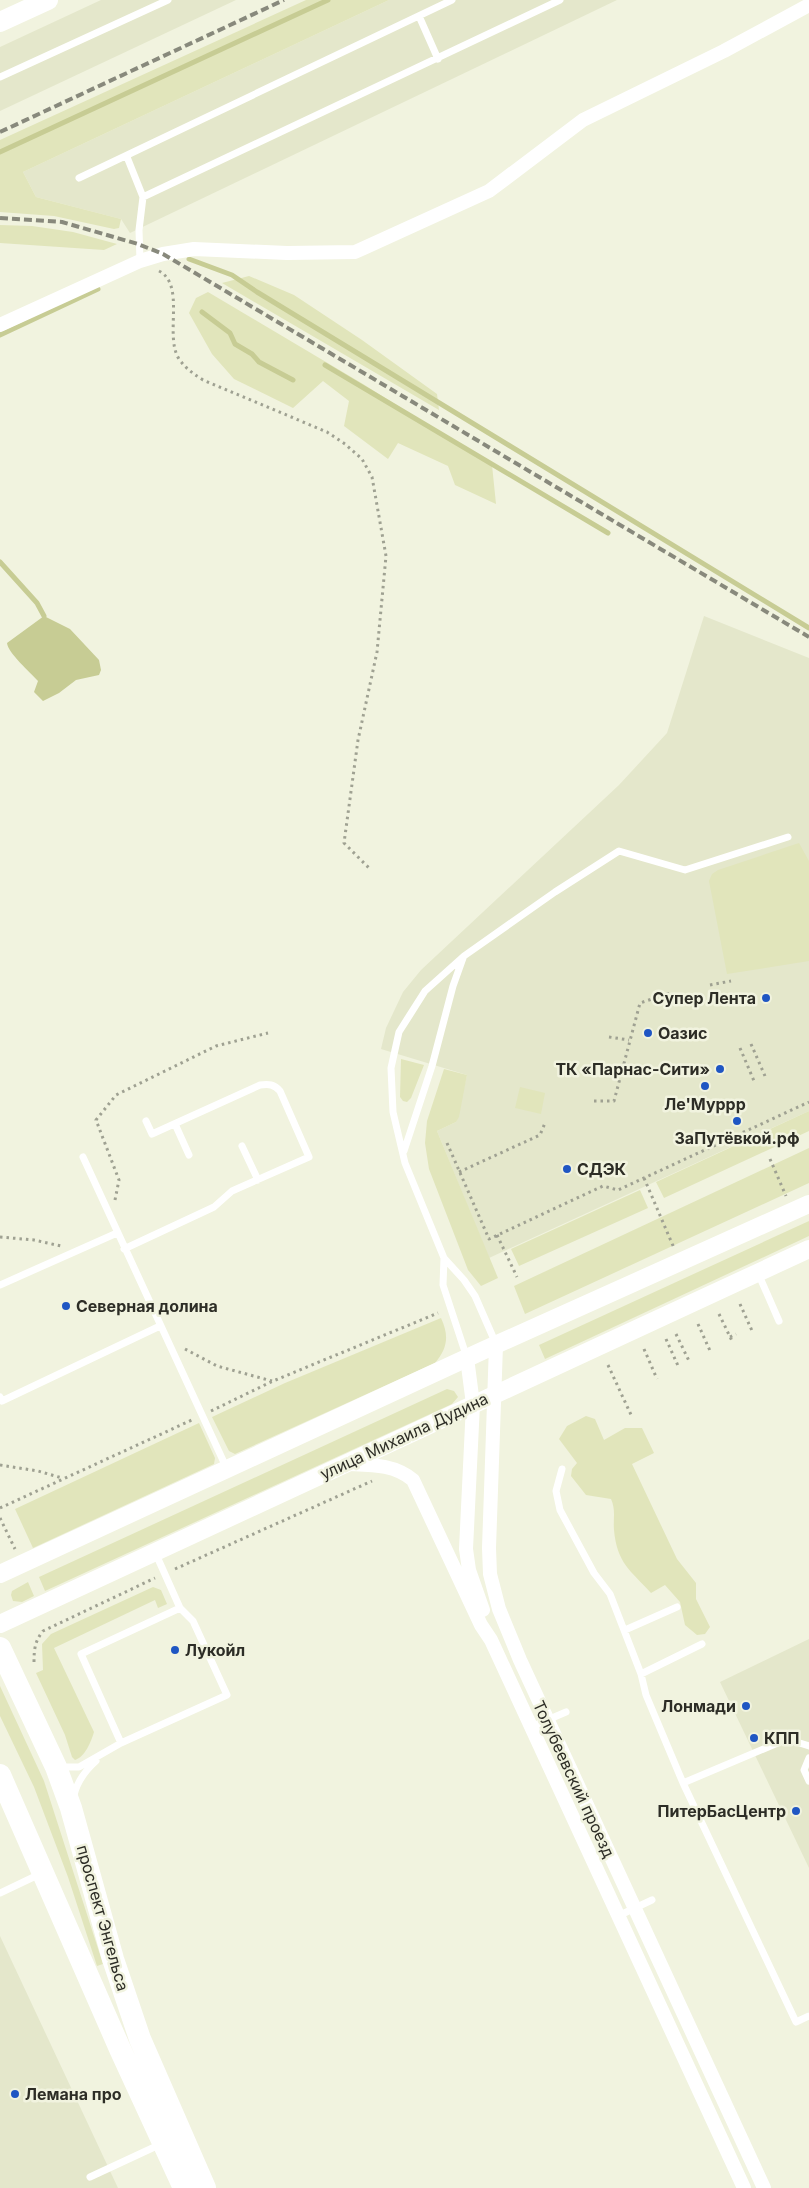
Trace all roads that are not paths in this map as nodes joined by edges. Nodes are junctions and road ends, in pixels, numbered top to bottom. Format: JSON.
{"nodes":[{"id":1,"x":48,"y":0,"type":"edge"},
{"id":2,"x":168,"y":0,"type":"edge"},
{"id":3,"x":452,"y":0,"type":"edge"},
{"id":4,"x":560,"y":0,"type":"edge"},
{"id":5,"x":809,"y":5,"type":"edge"},
{"id":6,"x":419,"y":16,"type":"junction"},
{"id":7,"x":0,"y":22,"type":"edge"},
{"id":8,"x":438,"y":59,"type":"junction"},
{"id":9,"x":0,"y":77,"type":"edge"},
{"id":10,"x":127,"y":157,"type":"junction"},
{"id":11,"x":79,"y":178,"type":"dead end"},
{"id":12,"x":143,"y":197,"type":"junction"},
{"id":13,"x":140,"y":261,"type":"junction"},
{"id":14,"x":0,"y":326,"type":"edge"},
{"id":15,"x":788,"y":838,"type":"dead end"},
{"id":16,"x":464,"y":956,"type":"junction"},
{"id":17,"x":146,"y":1122,"type":"dead end"},
{"id":18,"x":175,"y":1124,"type":"junction"},
{"id":19,"x":242,"y":1146,"type":"dead end"},
{"id":20,"x":404,"y":1152,"type":"junction"},
{"id":21,"x":189,"y":1155,"type":"dead end"},
{"id":22,"x":83,"y":1158,"type":"dead end"},
{"id":23,"x":258,"y":1180,"type":"junction"},
{"id":24,"x":809,"y":1204,"type":"edge"},
{"id":25,"x":116,"y":1233,"type":"junction"},
{"id":26,"x":124,"y":1249,"type":"junction"},
{"id":27,"x":809,"y":1249,"type":"edge"},
{"id":28,"x":444,"y":1258,"type":"junction"},
{"id":29,"x":758,"y":1273,"type":"junction"},
{"id":30,"x":0,"y":1285,"type":"edge"},
{"id":31,"x":779,"y":1321,"type":"dead end"},
{"id":32,"x":160,"y":1326,"type":"junction"},
{"id":33,"x":496,"y":1345,"type":"junction"},
{"id":34,"x":467,"y":1358,"type":"junction"},
{"id":35,"x":495,"y":1393,"type":"junction"},
{"id":36,"x":0,"y":1397,"type":"edge"},
{"id":37,"x":473,"y":1404,"type":"junction"},
{"id":38,"x":344,"y":1464,"type":"junction"},
{"id":39,"x":562,"y":1468,"type":"dead end"},
{"id":40,"x":227,"y":1469,"type":"junction"},
{"id":41,"x":155,"y":1552,"type":"junction"},
{"id":42,"x":0,"y":1574,"type":"edge"},
{"id":43,"x":677,"y":1607,"type":"dead end"},
{"id":44,"x":180,"y":1608,"type":"junction"},
{"id":45,"x":0,"y":1624,"type":"edge"},
{"id":46,"x":625,"y":1630,"type":"junction"},
{"id":47,"x":491,"y":1640,"type":"junction"},
{"id":48,"x":702,"y":1644,"type":"dead end"},
{"id":49,"x":0,"y":1648,"type":"edge"},
{"id":50,"x":641,"y":1674,"type":"junction"},
{"id":51,"x":566,"y":1712,"type":"dead end"},
{"id":52,"x":547,"y":1720,"type":"junction"},
{"id":53,"x":531,"y":1727,"type":"junction"},
{"id":54,"x":121,"y":1743,"type":"junction"},
{"id":55,"x":809,"y":1746,"type":"edge"},
{"id":56,"x":102,"y":1755,"type":"junction"},
{"id":57,"x":809,"y":1758,"type":"edge"},
{"id":58,"x":56,"y":1766,"type":"junction"},
{"id":59,"x":0,"y":1775,"type":"edge"},
{"id":60,"x":809,"y":1781,"type":"edge"},
{"id":61,"x":683,"y":1783,"type":"junction"},
{"id":62,"x":70,"y":1808,"type":"junction"},
{"id":63,"x":44,"y":1873,"type":"junction"},
{"id":64,"x":0,"y":1893,"type":"edge"},
{"id":65,"x":652,"y":1900,"type":"dead end"},
{"id":66,"x":634,"y":1908,"type":"junction"},
{"id":67,"x":618,"y":1916,"type":"junction"},
{"id":68,"x":809,"y":2016,"type":"edge"},
{"id":69,"x":163,"y":2143,"type":"junction"},
{"id":70,"x":90,"y":2177,"type":"dead end"},
{"id":71,"x":184,"y":2188,"type":"edge"},
{"id":72,"x":206,"y":2188,"type":"edge"},
{"id":73,"x":744,"y":2188,"type":"edge"},
{"id":74,"x":764,"y":2188,"type":"edge"}],
"edges":[{"from":1,"to":7,"type":"main road"},
{"from":2,"to":9,"type":"lane"},
{"from":3,"to":6,"type":"lane"},
{"from":4,"to":8,"type":"lane"},
{"from":5,"to":13,"type":"street"},
{"from":6,"to":8,"type":"lane"},
{"from":6,"to":10,"type":"lane"},
{"from":8,"to":12,"type":"lane"},
{"from":10,"to":11,"type":"lane"},
{"from":10,"to":12,"type":"lane"},
{"from":12,"to":13,"type":"lane"},
{"from":13,"to":14,"type":"street"},
{"from":15,"to":16,"type":"lane"},
{"from":16,"to":20,"type":"lane"},
{"from":16,"to":20,"type":"lane"},
{"from":17,"to":18,"type":"lane"},
{"from":18,"to":21,"type":"lane"},
{"from":18,"to":23,"type":"lane"},
{"from":19,"to":23,"type":"lane"},
{"from":20,"to":28,"type":"lane"},
{"from":22,"to":25,"type":"lane"},
{"from":23,"to":26,"type":"lane"},
{"from":24,"to":33,"type":"street"},
{"from":25,"to":26,"type":"lane"},
{"from":25,"to":30,"type":"lane"},
{"from":26,"to":32,"type":"lane"},
{"from":27,"to":29,"type":"street","name":"улица Михаила Дудина"},
{"from":28,"to":33,"type":"lane"},
{"from":28,"to":34,"type":"lane"},
{"from":29,"to":31,"type":"lane"},
{"from":29,"to":35,"type":"street","name":"улица Михаила Дудина"},
{"from":32,"to":36,"type":"lane"},
{"from":32,"to":40,"type":"lane"},
{"from":33,"to":34,"type":"street"},
{"from":33,"to":35,"type":"street","name":"Толубеевский проезд"},
{"from":34,"to":37,"type":"street","name":"Толубеевский проезд"},
{"from":34,"to":40,"type":"street"},
{"from":35,"to":37,"type":"street","name":"улица Михаила Дудина"},
{"from":35,"to":52,"type":"street","name":"Толубеевский проезд"},
{"from":37,"to":38,"type":"street","name":"улица Михаила Дудина"},
{"from":37,"to":47,"type":"street","name":"Толубеевский проезд"},
{"from":38,"to":41,"type":"street","name":"улица Михаила Дудина"},
{"from":38,"to":47,"type":"street","name":"Толубеевский проезд"},
{"from":39,"to":46,"type":"lane"},
{"from":40,"to":42,"type":"street"},
{"from":41,"to":44,"type":"lane"},
{"from":41,"to":45,"type":"street","name":"улица Михаила Дудина"},
{"from":43,"to":46,"type":"lane"},
{"from":44,"to":54,"type":"lane"},
{"from":44,"to":54,"type":"lane"},
{"from":46,"to":50,"type":"lane"},
{"from":47,"to":53,"type":"street","name":"Толубеевский проезд"},
{"from":48,"to":50,"type":"lane"},
{"from":49,"to":58,"type":"main road","name":"проспект Энгельса"},
{"from":50,"to":61,"type":"lane"},
{"from":51,"to":52,"type":"lane"},
{"from":52,"to":53,"type":"lane"},
{"from":52,"to":66,"type":"street","name":"Толубеевский проезд"},
{"from":53,"to":67,"type":"street","name":"Толубеевский проезд"},
{"from":54,"to":56,"type":"lane"},
{"from":55,"to":61,"type":"lane"},
{"from":56,"to":58,"type":"lane"},
{"from":56,"to":62,"type":"lane"},
{"from":57,"to":60,"type":"lane"},
{"from":58,"to":62,"type":"main road","name":"проспект Энгельса"},
{"from":59,"to":63,"type":"main road","name":"проспект Энгельса"},
{"from":61,"to":68,"type":"lane"},
{"from":62,"to":72,"type":"main road","name":"проспект Энгельса"},
{"from":63,"to":64,"type":"lane"},
{"from":63,"to":69,"type":"main road","name":"проспект Энгельса"},
{"from":65,"to":66,"type":"lane"},
{"from":66,"to":67,"type":"lane"},
{"from":66,"to":74,"type":"street","name":"Толубеевский проезд"},
{"from":67,"to":73,"type":"street","name":"Толубеевский проезд"},
{"from":69,"to":70,"type":"lane"},
{"from":69,"to":71,"type":"main road","name":"проспект Энгельса"}]}
